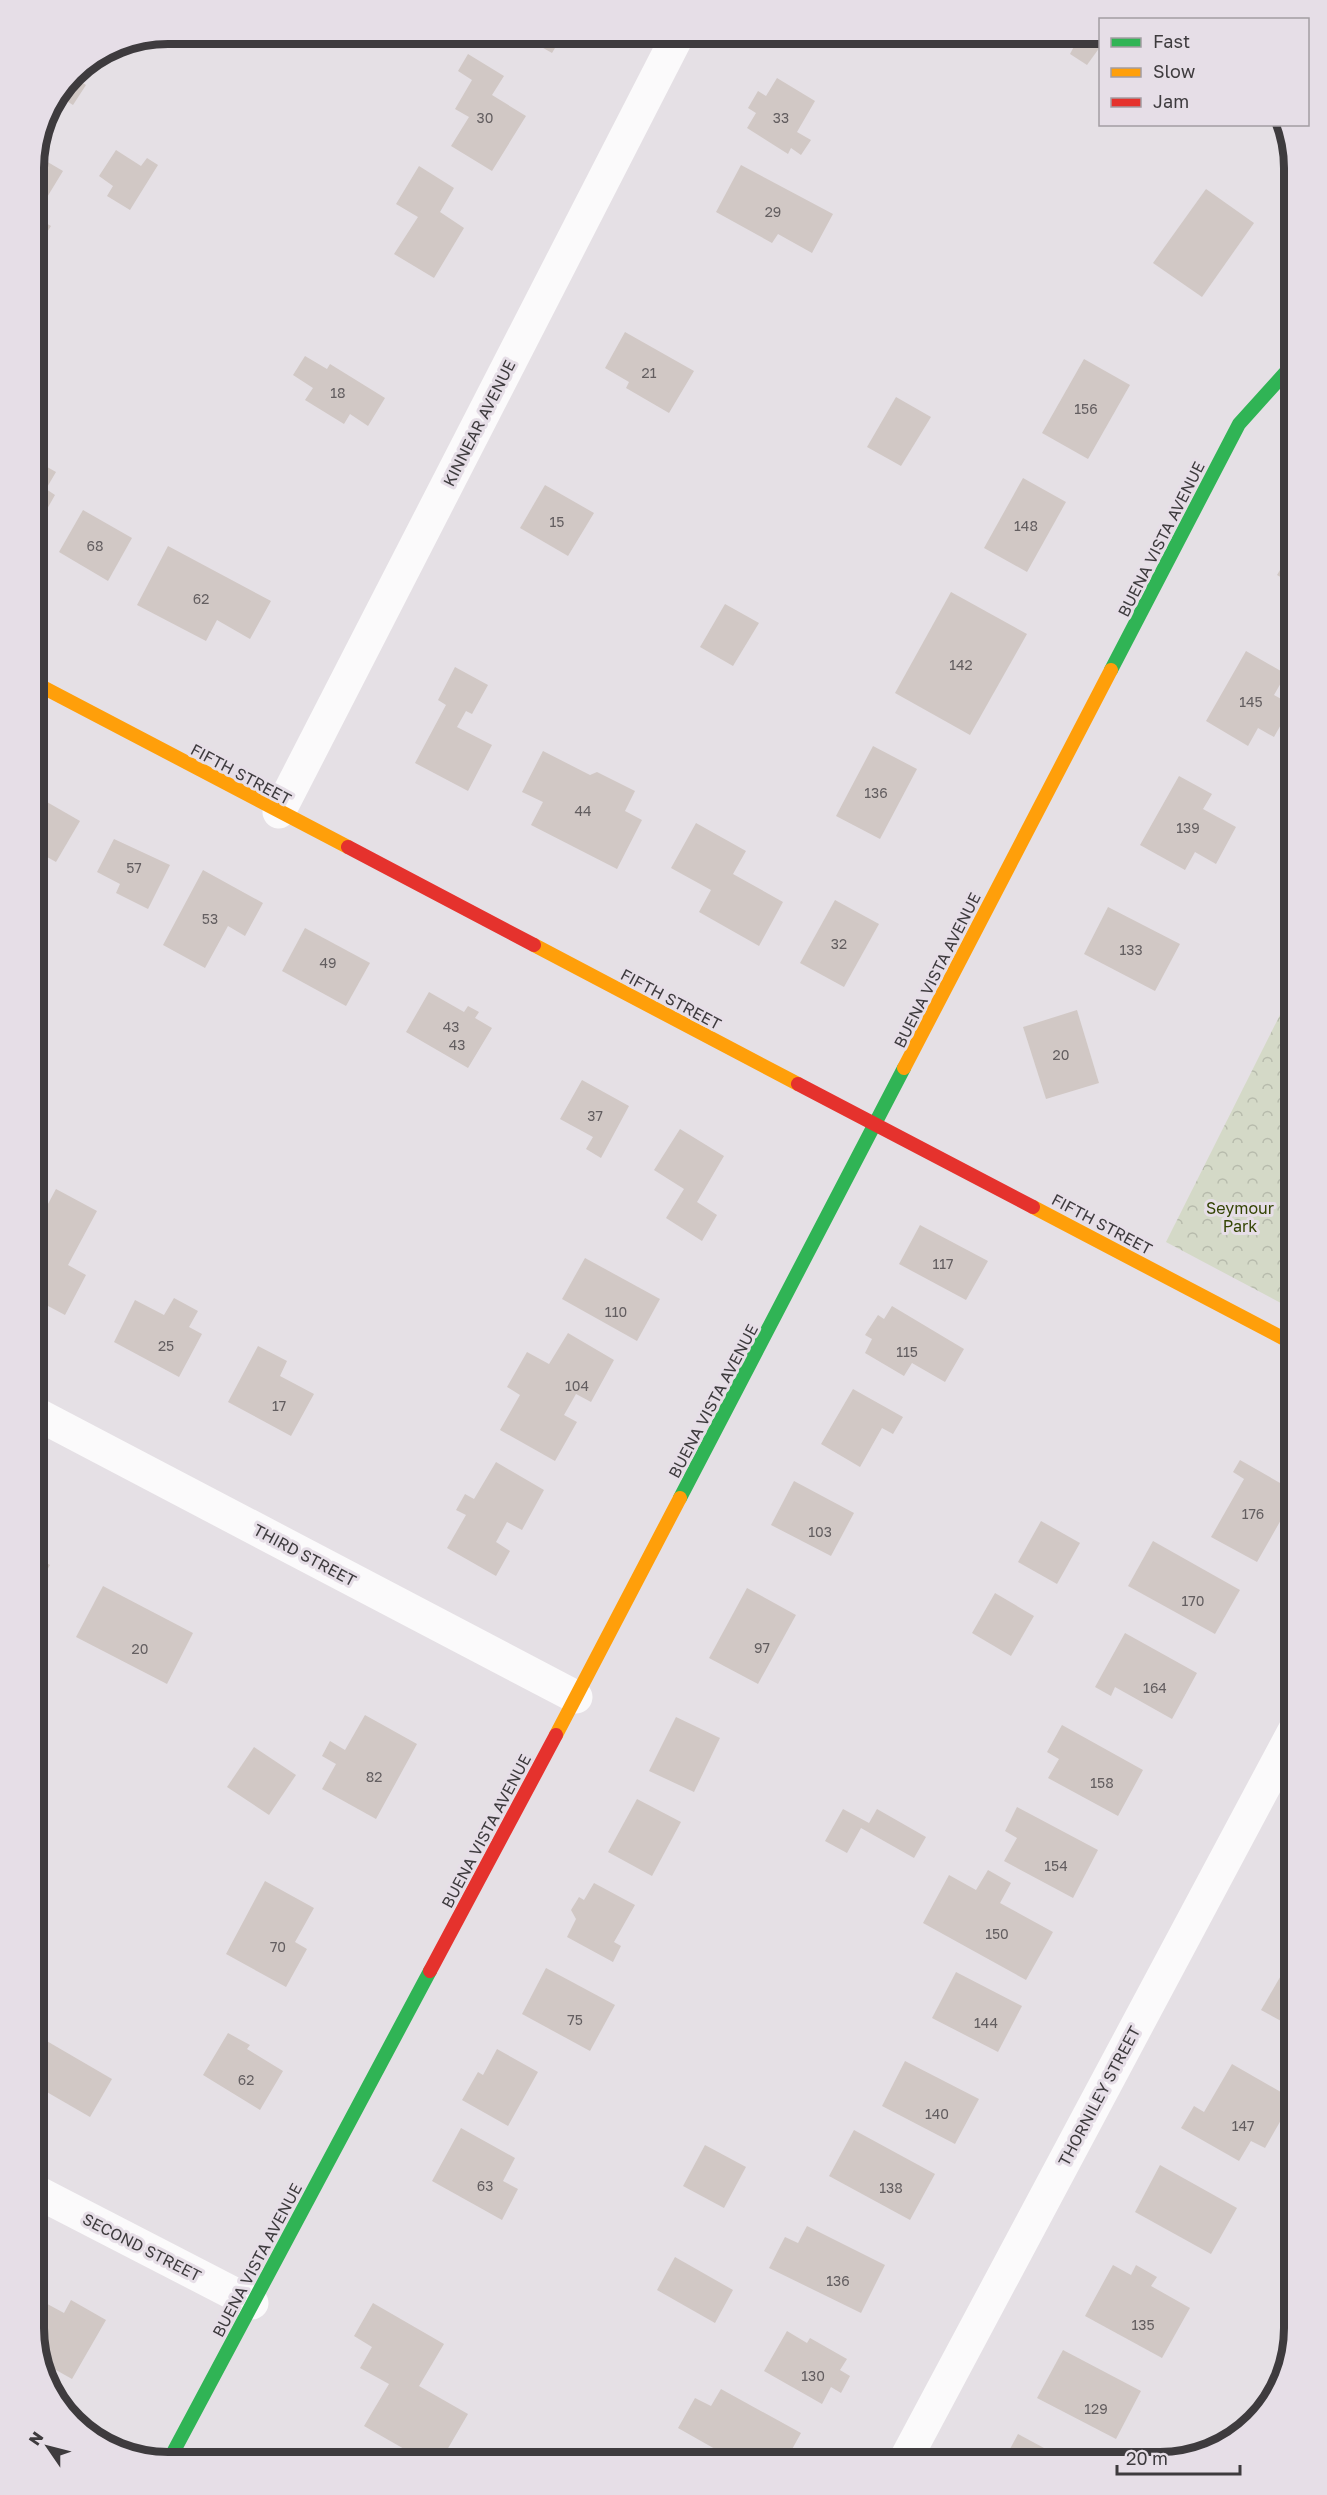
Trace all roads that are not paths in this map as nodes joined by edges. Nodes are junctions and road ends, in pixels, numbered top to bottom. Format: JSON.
{"nodes":[{"id":1,"x":673,"y":44,"type":"edge"},
{"id":2,"x":1284,"y":374,"type":"edge"},
{"id":3,"x":44,"y":688,"type":"edge"},
{"id":4,"x":279,"y":812,"type":"junction"},
{"id":5,"x":876,"y":1124,"type":"junction"},
{"id":6,"x":1284,"y":1339,"type":"edge"},
{"id":7,"x":44,"y":1419,"type":"edge"},
{"id":8,"x":576,"y":1697,"type":"junction"},
{"id":9,"x":1284,"y":1761,"type":"edge"},
{"id":10,"x":44,"y":2196,"type":"edge"},
{"id":11,"x":252,"y":2303,"type":"junction"},
{"id":12,"x":174,"y":2451,"type":"edge"},
{"id":13,"x":910,"y":2452,"type":"edge"}],
"edges":[{"from":1,"to":4,"type":"street","name":"KINNEAR AVENUE"},
{"from":2,"to":5,"type":"street","name":"BUENA VISTA AVENUE"},
{"from":3,"to":4,"type":"street","name":"FIFTH STREET"},
{"from":4,"to":5,"type":"street","name":"FIFTH STREET"},
{"from":5,"to":6,"type":"street","name":"FIFTH STREET"},
{"from":5,"to":8,"type":"street","name":"BUENA VISTA AVENUE"},
{"from":7,"to":8,"type":"street","name":"THIRD STREET"},
{"from":8,"to":11,"type":"street","name":"BUENA VISTA AVENUE"},
{"from":9,"to":13,"type":"street","name":"THORNILEY STREET"},
{"from":10,"to":11,"type":"street","name":"SECOND STREET"},
{"from":11,"to":12,"type":"street","name":"BUENA VISTA AVENUE"}]}
